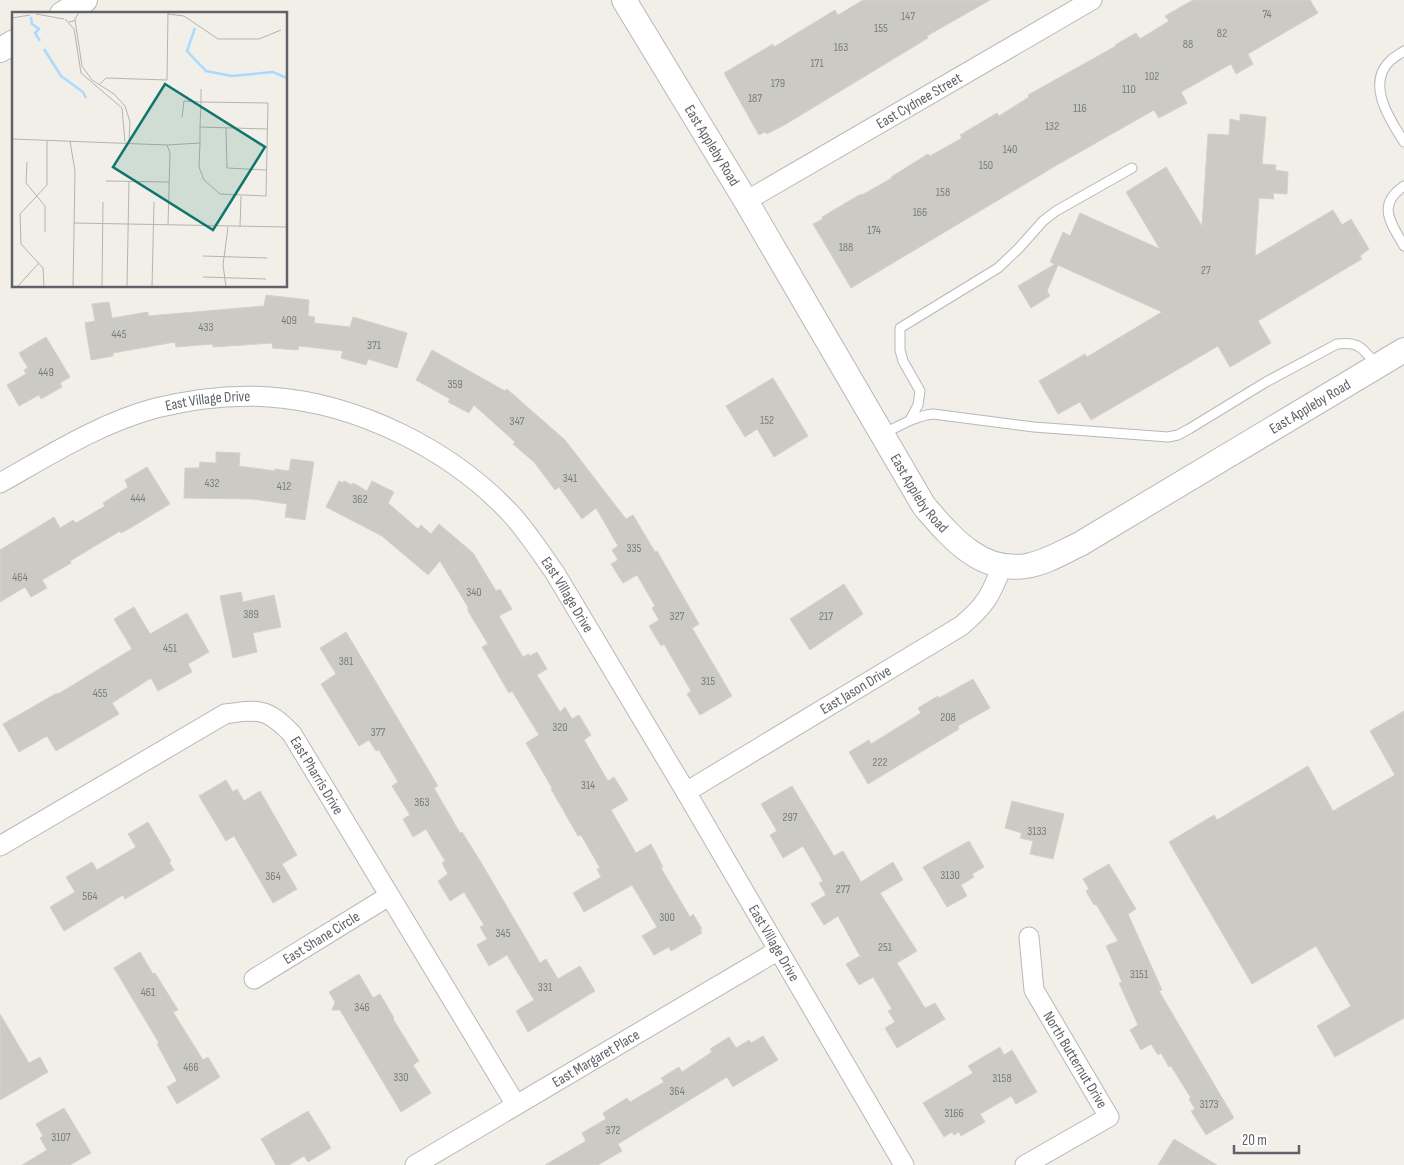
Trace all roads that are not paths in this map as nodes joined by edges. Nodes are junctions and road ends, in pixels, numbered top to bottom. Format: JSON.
{"nodes":[{"id":1,"x":85,"y":0,"type":"edge"},
{"id":2,"x":624,"y":0,"type":"edge"},
{"id":3,"x":1092,"y":0,"type":"edge"},
{"id":4,"x":65,"y":12,"type":"edge"},
{"id":5,"x":12,"y":43,"type":"edge"},
{"id":6,"x":0,"y":50,"type":"edge"},
{"id":7,"x":1404,"y":51,"type":"edge"},
{"id":8,"x":1404,"y":142,"type":"edge"},
{"id":9,"x":1132,"y":168,"type":"dead end"},
{"id":10,"x":1404,"y":186,"type":"edge"},
{"id":11,"x":746,"y":201,"type":"junction"},
{"id":12,"x":1404,"y":246,"type":"edge"},
{"id":13,"x":1403,"y":352,"type":"edge"},
{"id":14,"x":1377,"y":366,"type":"junction"},
{"id":15,"x":910,"y":420,"type":"junction"},
{"id":16,"x":882,"y":434,"type":"junction"},
{"id":17,"x":0,"y":484,"type":"edge"},
{"id":18,"x":1002,"y":567,"type":"junction"},
{"id":19,"x":686,"y":792,"type":"junction"},
{"id":20,"x":0,"y":846,"type":"edge"},
{"id":21,"x":389,"y":896,"type":"junction"},
{"id":22,"x":1029,"y":937,"type":"dead end"},
{"id":23,"x":778,"y":951,"type":"junction"},
{"id":24,"x":254,"y":979,"type":"dead end"},
{"id":25,"x":516,"y":1105,"type":"junction"},
{"id":26,"x":415,"y":1165,"type":"edge"},
{"id":27,"x":904,"y":1165,"type":"edge"},
{"id":28,"x":1025,"y":1165,"type":"edge"}],
"edges":[{"from":1,"to":4,"type":"street"},
{"from":2,"to":11,"type":"street","name":"East Appleby Road"},
{"from":3,"to":11,"type":"street","name":"East Cydnee Street"},
{"from":5,"to":6,"type":"street"},
{"from":7,"to":8,"type":"lane"},
{"from":9,"to":15,"type":"lane"},
{"from":10,"to":12,"type":"lane"},
{"from":11,"to":16,"type":"street","name":"East Appleby Road"},
{"from":13,"to":14,"type":"street","name":"East Appleby Road"},
{"from":14,"to":15,"type":"lane"},
{"from":14,"to":18,"type":"street","name":"East Appleby Road"},
{"from":15,"to":16,"type":"lane"},
{"from":16,"to":18,"type":"street","name":"East Appleby Road"},
{"from":17,"to":19,"type":"street","name":"East Village Drive"},
{"from":18,"to":19,"type":"street","name":"East Jason Drive"},
{"from":19,"to":23,"type":"street","name":"East Village Drive"},
{"from":20,"to":21,"type":"street","name":"East Pharris Drive"},
{"from":21,"to":24,"type":"street","name":"East Shane Circle"},
{"from":21,"to":25,"type":"street","name":"East Pharris Drive"},
{"from":22,"to":28,"type":"street","name":"North Butternut Drive"},
{"from":23,"to":25,"type":"street","name":"East Margaret Place"},
{"from":23,"to":27,"type":"street","name":"East Village Drive"},
{"from":25,"to":26,"type":"street","name":"East Margaret Place"}]}
